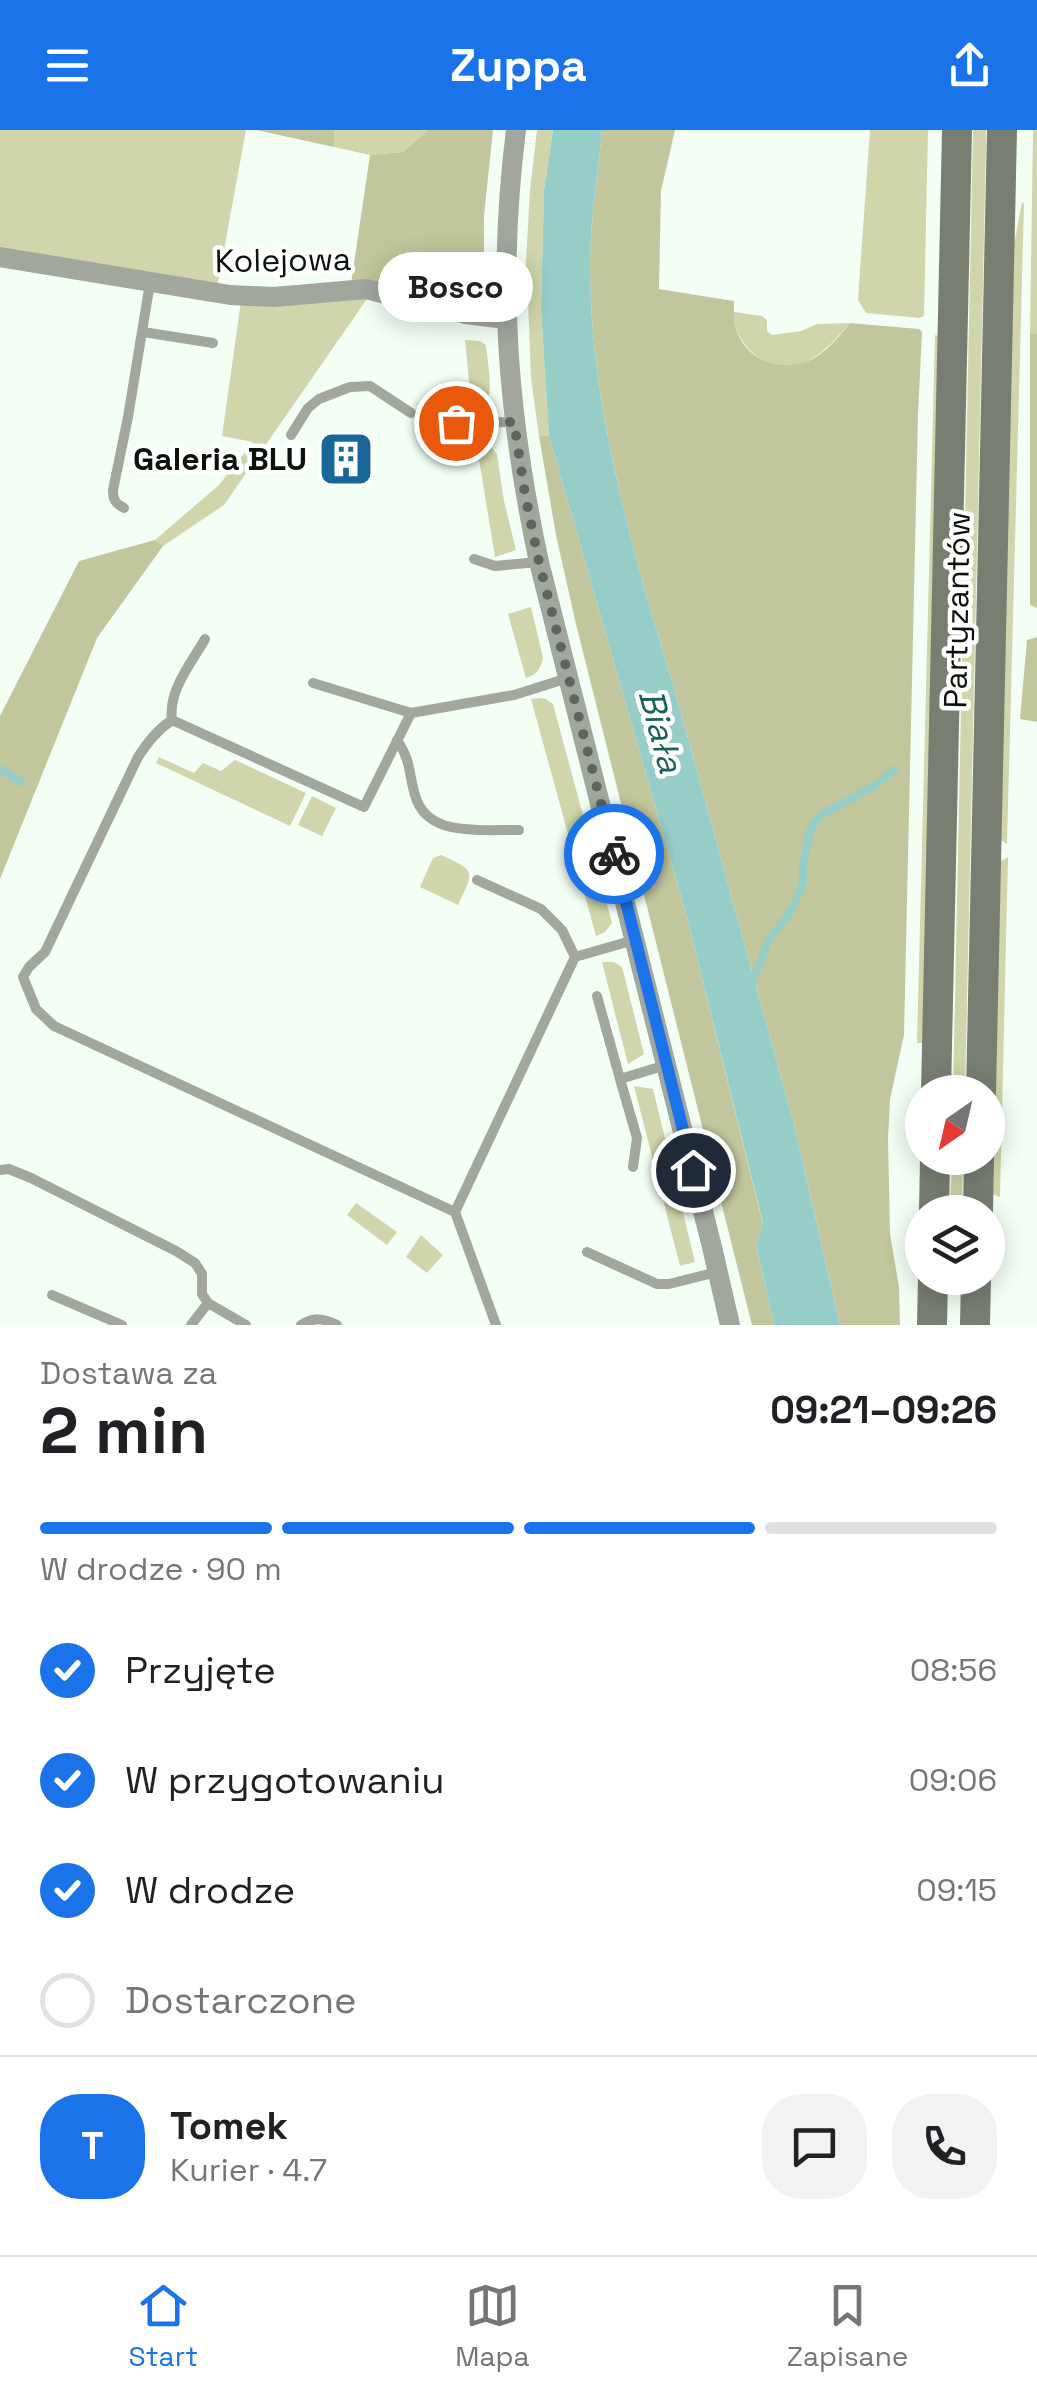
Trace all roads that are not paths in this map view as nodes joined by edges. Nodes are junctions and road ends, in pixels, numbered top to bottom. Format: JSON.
{"nodes":[{"id":1,"x":516,"y":130,"type":"edge"},
{"id":2,"x":957,"y":130,"type":"edge"},
{"id":3,"x":1002,"y":130,"type":"edge"},
{"id":4,"x":0,"y":257,"type":"edge"},
{"id":5,"x":150,"y":283,"type":"junction"},
{"id":6,"x":506,"y":319,"type":"junction"},
{"id":7,"x":143,"y":332,"type":"junction"},
{"id":8,"x":212,"y":343,"type":"dead end"},
{"id":9,"x":412,"y":413,"type":"dead end"},
{"id":10,"x":514,"y":422,"type":"junction"},
{"id":11,"x":456,"y":423,"type":"dead end"},
{"id":12,"x":291,"y":435,"type":"dead end"},
{"id":13,"x":124,"y":508,"type":"dead end"},
{"id":14,"x":474,"y":559,"type":"dead end"},
{"id":15,"x":539,"y":562,"type":"junction"},
{"id":16,"x":205,"y":639,"type":"dead end"},
{"id":17,"x":568,"y":678,"type":"junction"},
{"id":18,"x":313,"y":683,"type":"dead end"},
{"id":19,"x":411,"y":714,"type":"junction"},
{"id":20,"x":172,"y":720,"type":"junction"},
{"id":21,"x":397,"y":740,"type":"junction"},
{"id":22,"x":519,"y":830,"type":"dead end"},
{"id":23,"x":478,"y":880,"type":"dead end"},
{"id":24,"x":635,"y":940,"type":"junction"},
{"id":25,"x":575,"y":957,"type":"junction"},
{"id":26,"x":597,"y":996,"type":"dead end"},
{"id":27,"x":666,"y":1065,"type":"junction"},
{"id":28,"x":936,"y":1075,"type":"edge"},
{"id":29,"x":980,"y":1075,"type":"edge"},
{"id":30,"x":620,"y":1079,"type":"junction"},
{"id":31,"x":633,"y":1166,"type":"dead end"},
{"id":32,"x":0,"y":1170,"type":"edge"},
{"id":33,"x":455,"y":1212,"type":"junction"},
{"id":34,"x":588,"y":1252,"type":"dead end"},
{"id":35,"x":718,"y":1272,"type":"junction"},
{"id":36,"x":52,"y":1294,"type":"dead end"},
{"id":37,"x":932,"y":1295,"type":"edge"},
{"id":38,"x":976,"y":1295,"type":"edge"},
{"id":39,"x":208,"y":1303,"type":"junction"},
{"id":40,"x":122,"y":1325,"type":"edge"},
{"id":41,"x":191,"y":1325,"type":"edge"},
{"id":42,"x":246,"y":1325,"type":"edge"},
{"id":43,"x":300,"y":1325,"type":"edge"},
{"id":44,"x":337,"y":1325,"type":"edge"},
{"id":45,"x":496,"y":1325,"type":"edge"},
{"id":46,"x":730,"y":1325,"type":"edge"},
{"id":47,"x":932,"y":1325,"type":"edge"},
{"id":48,"x":975,"y":1325,"type":"edge"}],
"edges":[{"from":1,"to":6,"type":"street"},
{"from":2,"to":28,"type":"main road","name":"Partyzantów"},
{"from":3,"to":29,"type":"main road","name":"Partyzantów"},
{"from":4,"to":5,"type":"street","name":"Kolejowa"},
{"from":5,"to":6,"type":"street","name":"Kolejowa"},
{"from":5,"to":7,"type":"lane"},
{"from":6,"to":10,"type":"street"},
{"from":7,"to":8,"type":"lane"},
{"from":7,"to":13,"type":"lane"},
{"from":9,"to":12,"type":"lane"},
{"from":10,"to":11,"type":"lane"},
{"from":10,"to":15,"type":"street"},
{"from":14,"to":15,"type":"lane"},
{"from":15,"to":17,"type":"street"},
{"from":16,"to":20,"type":"lane"},
{"from":17,"to":19,"type":"lane"},
{"from":17,"to":24,"type":"street"},
{"from":18,"to":19,"type":"lane"},
{"from":19,"to":21,"type":"lane"},
{"from":20,"to":21,"type":"lane"},
{"from":20,"to":33,"type":"lane"},
{"from":21,"to":22,"type":"lane"},
{"from":23,"to":25,"type":"lane"},
{"from":24,"to":25,"type":"lane"},
{"from":24,"to":27,"type":"street"},
{"from":25,"to":33,"type":"lane"},
{"from":26,"to":30,"type":"lane"},
{"from":27,"to":30,"type":"lane"},
{"from":27,"to":35,"type":"street"},
{"from":30,"to":31,"type":"lane"},
{"from":32,"to":39,"type":"lane"},
{"from":33,"to":45,"type":"lane"},
{"from":34,"to":35,"type":"lane"},
{"from":35,"to":46,"type":"street"},
{"from":36,"to":40,"type":"lane"},
{"from":37,"to":47,"type":"main road"},
{"from":38,"to":48,"type":"main road"},
{"from":39,"to":41,"type":"lane"},
{"from":39,"to":42,"type":"lane"},
{"from":43,"to":44,"type":"lane"}]}
